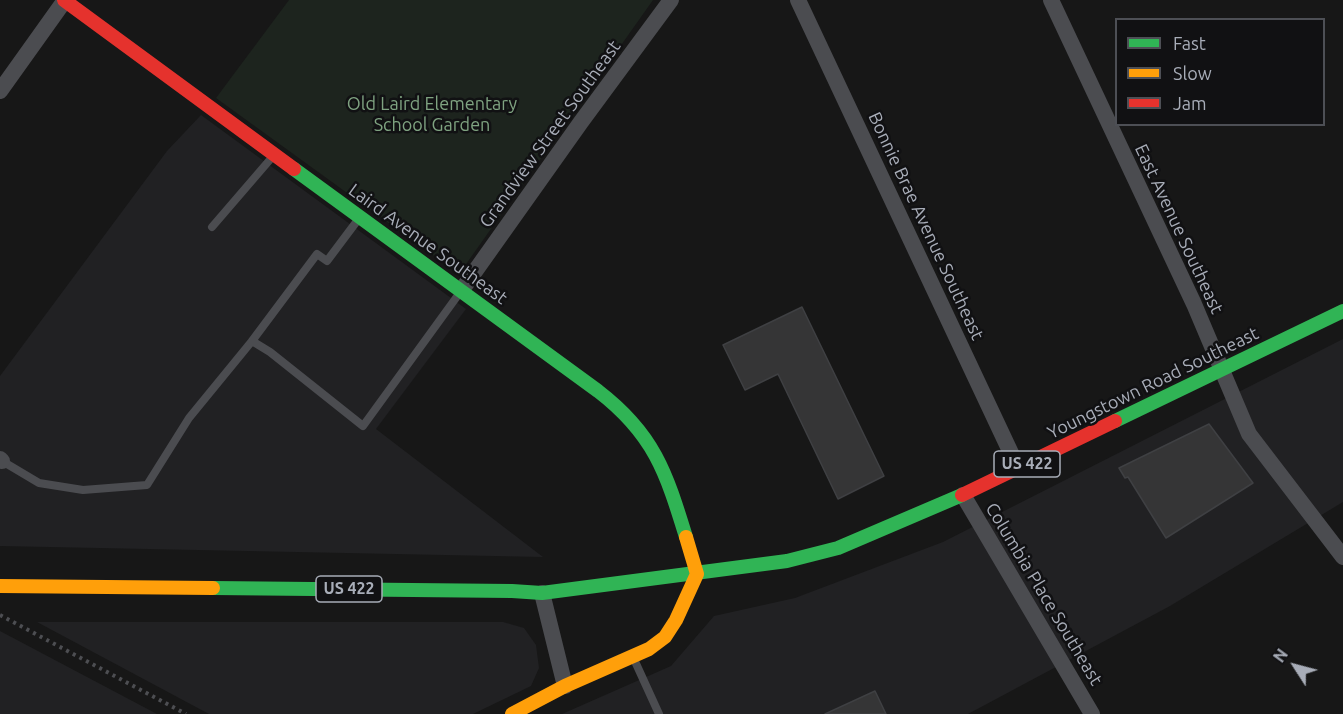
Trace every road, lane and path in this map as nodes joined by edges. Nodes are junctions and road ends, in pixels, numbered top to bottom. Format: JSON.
{"nodes":[{"id":1,"x":65,"y":0,"type":"edge"},
{"id":2,"x":671,"y":0,"type":"edge"},
{"id":3,"x":798,"y":0,"type":"edge"},
{"id":4,"x":1051,"y":0,"type":"edge"},
{"id":5,"x":0,"y":91,"type":"edge"},
{"id":6,"x":274,"y":154,"type":"junction"},
{"id":7,"x":360,"y":217,"type":"junction"},
{"id":8,"x":212,"y":227,"type":"dead end"},
{"id":9,"x":461,"y":291,"type":"junction"},
{"id":10,"x":1343,"y":311,"type":"edge"},
{"id":11,"x":252,"y":340,"type":"junction"},
{"id":12,"x":1221,"y":370,"type":"junction"},
{"id":13,"x":1,"y":460,"type":"edge"},
{"id":14,"x":1018,"y":468,"type":"junction"},
{"id":15,"x":963,"y":495,"type":"junction"},
{"id":16,"x":1343,"y":557,"type":"edge"},
{"id":17,"x":697,"y":574,"type":"junction"},
{"id":18,"x":0,"y":586,"type":"edge"},
{"id":19,"x":542,"y":593,"type":"junction"},
{"id":20,"x":0,"y":615,"type":"edge"},
{"id":21,"x":633,"y":656,"type":"junction"},
{"id":22,"x":565,"y":686,"type":"junction"},
{"id":23,"x":186,"y":714,"type":"edge"},
{"id":24,"x":512,"y":714,"type":"edge"},
{"id":25,"x":659,"y":714,"type":"edge"},
{"id":26,"x":1092,"y":714,"type":"edge"}],
"edges":[{"from":1,"to":5,"type":"street"},
{"from":1,"to":6,"type":"main road","name":"Laird Avenue Southeast"},
{"from":2,"to":9,"type":"street","name":"Grandview Street Southeast"},
{"from":3,"to":14,"type":"street","name":"Bonnie Brae Avenue Southeast"},
{"from":4,"to":12,"type":"street","name":"East Avenue Southeast"},
{"from":6,"to":7,"type":"main road","name":"Laird Avenue Southeast"},
{"from":6,"to":8,"type":"lane"},
{"from":7,"to":9,"type":"main road","name":"Laird Avenue Southeast"},
{"from":7,"to":11,"type":"lane"},
{"from":9,"to":11,"type":"lane"},
{"from":9,"to":17,"type":"main road","name":"Laird Avenue Southeast"},
{"from":10,"to":12,"type":"main road","name":"Youngstown Road Southeast","number":"US 422"},
{"from":11,"to":13,"type":"lane"},
{"from":12,"to":14,"type":"main road","name":"Youngstown Road Southeast","number":"US 422"},
{"from":12,"to":16,"type":"street","name":"East Avenue Southeast"},
{"from":14,"to":15,"type":"main road","name":"Youngstown Road Southeast","number":"US 422"},
{"from":15,"to":17,"type":"main road","name":"Youngstown Road Southeast","number":"US 422"},
{"from":15,"to":26,"type":"street","name":"Columbia Place Southeast"},
{"from":17,"to":19,"type":"main road","number":"US 422"},
{"from":17,"to":21,"type":"main road"},
{"from":18,"to":19,"type":"main road","number":"US 422"},
{"from":19,"to":22,"type":"street"},
{"from":20,"to":23,"type":"path"},
{"from":21,"to":22,"type":"main road"},
{"from":21,"to":25,"type":"lane"},
{"from":22,"to":24,"type":"main road"}]}
